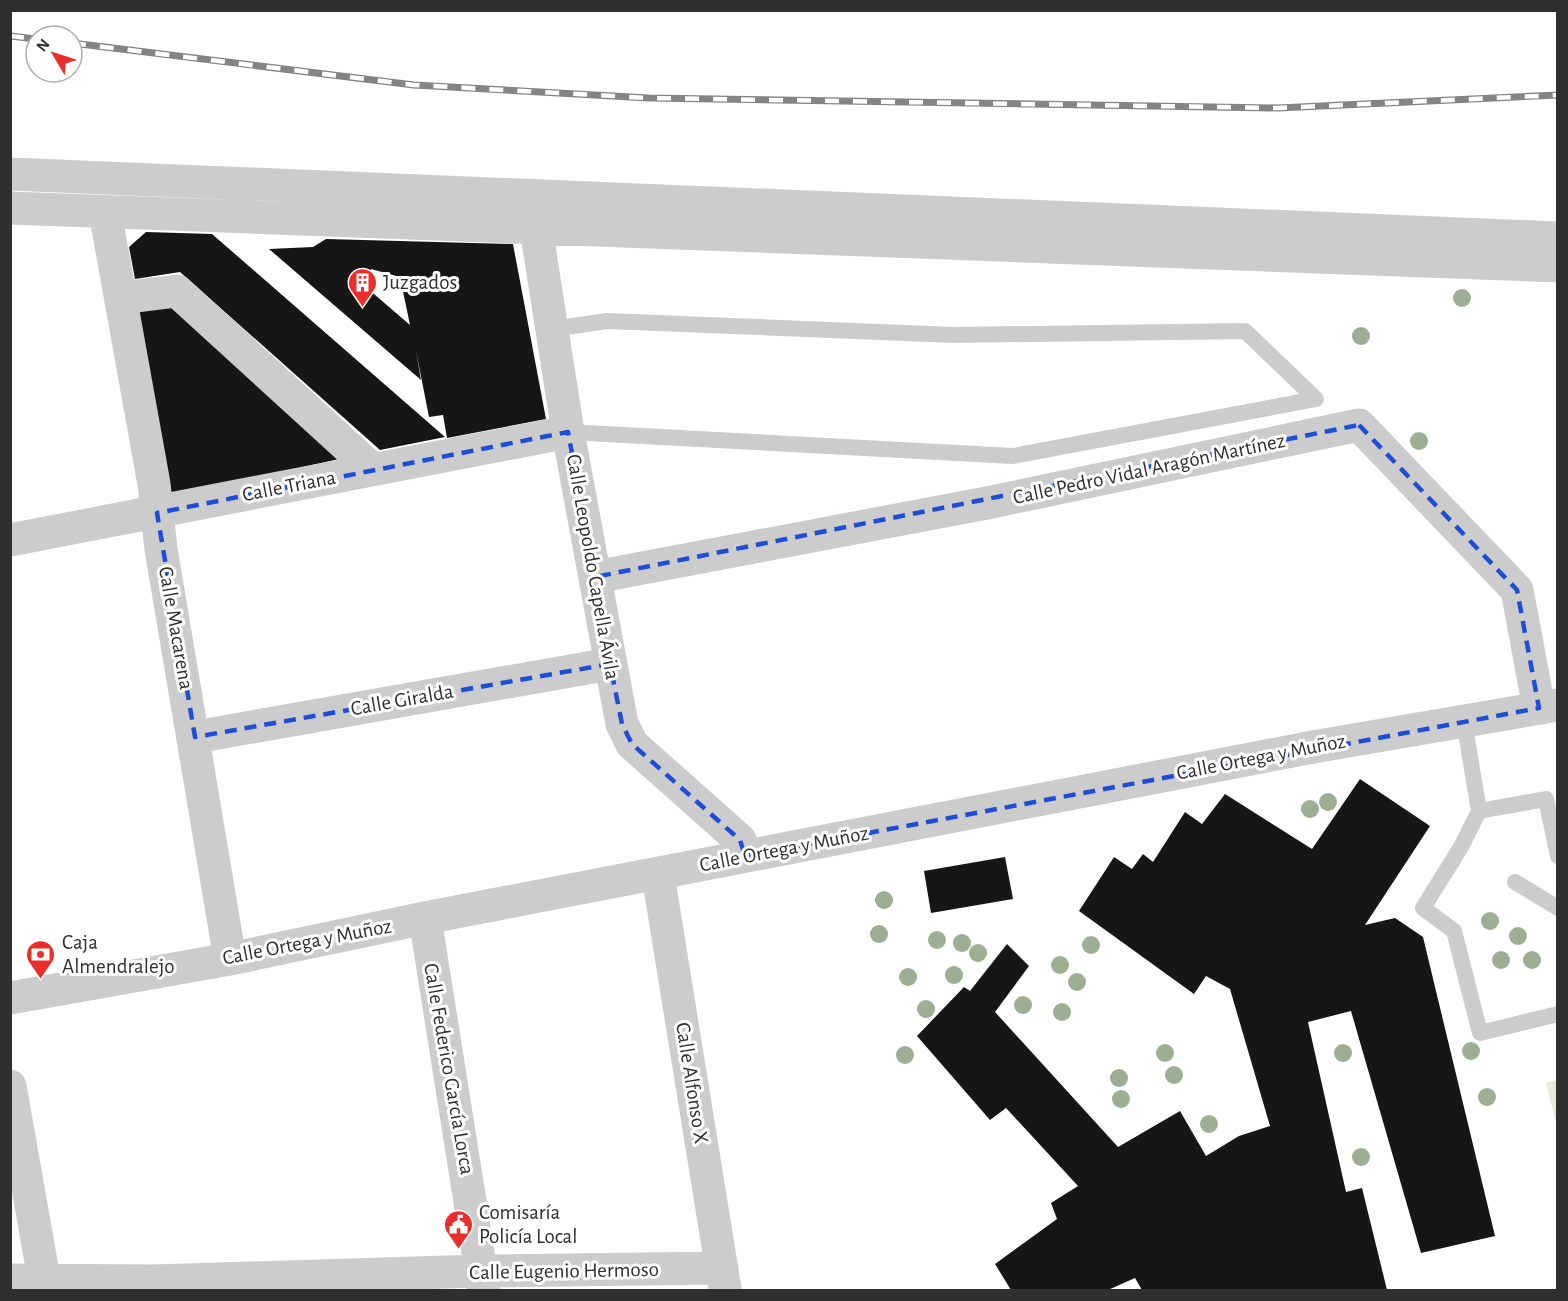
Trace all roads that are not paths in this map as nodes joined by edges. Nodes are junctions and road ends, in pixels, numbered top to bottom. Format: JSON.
{"nodes":[{"id":1,"x":10,"y":174,"type":"edge"},
{"id":2,"x":10,"y":208,"type":"edge"},
{"id":3,"x":105,"y":212,"type":"junction"},
{"id":4,"x":536,"y":228,"type":"junction"},
{"id":5,"x":1557,"y":238,"type":"edge"},
{"id":6,"x":1557,"y":266,"type":"edge"},
{"id":7,"x":121,"y":297,"type":"junction"},
{"id":8,"x":553,"y":329,"type":"junction"},
{"id":9,"x":568,"y":432,"type":"junction"},
{"id":10,"x":372,"y":469,"type":"junction"},
{"id":11,"x":157,"y":513,"type":"junction"},
{"id":12,"x":10,"y":540,"type":"edge"},
{"id":13,"x":596,"y":577,"type":"junction"},
{"id":14,"x":610,"y":664,"type":"junction"},
{"id":15,"x":1548,"y":707,"type":"edge"},
{"id":16,"x":1464,"y":721,"type":"junction"},
{"id":17,"x":195,"y":737,"type":"junction"},
{"id":18,"x":1479,"y":811,"type":"junction"},
{"id":19,"x":1557,"y":855,"type":"edge"},
{"id":20,"x":745,"y":856,"type":"junction"},
{"id":21,"x":658,"y":875,"type":"junction"},
{"id":22,"x":1515,"y":882,"type":"dead end"},
{"id":23,"x":1557,"y":908,"type":"edge"},
{"id":24,"x":425,"y":918,"type":"junction"},
{"id":25,"x":230,"y":959,"type":"junction"},
{"id":26,"x":10,"y":998,"type":"edge"},
{"id":27,"x":1557,"y":1014,"type":"edge"},
{"id":28,"x":10,"y":1086,"type":"edge"},
{"id":29,"x":723,"y":1279,"type":"edge"},
{"id":30,"x":10,"y":1280,"type":"edge"},
{"id":31,"x":482,"y":1281,"type":"edge"},
{"id":32,"x":45,"y":1285,"type":"edge"}],
"edges":[{"from":1,"to":5,"type":"street"},
{"from":2,"to":3,"type":"street"},
{"from":3,"to":4,"type":"street"},
{"from":3,"to":7,"type":"street","name":"Calle Macarena"},
{"from":4,"to":6,"type":"street"},
{"from":4,"to":8,"type":"street","name":"Calle Leopoldo Capella Ávila"},
{"from":7,"to":10,"type":"street"},
{"from":7,"to":11,"type":"street","name":"Calle Macarena"},
{"from":8,"to":9,"type":"street","name":"Calle Leopoldo Capella Ávila"},
{"from":8,"to":9,"type":"lane"},
{"from":9,"to":10,"type":"street","name":"Calle Triana"},
{"from":9,"to":13,"type":"street","name":"Calle Leopoldo Capella Ávila"},
{"from":10,"to":11,"type":"street","name":"Calle Triana"},
{"from":11,"to":12,"type":"street","name":"Calle Triana"},
{"from":11,"to":17,"type":"street","name":"Calle Macarena"},
{"from":13,"to":14,"type":"street","name":"Calle Leopoldo Capella Ávila"},
{"from":13,"to":15,"type":"street","name":"Calle Pedro Vidal Aragón Martínez"},
{"from":14,"to":17,"type":"street","name":"Calle Giralda"},
{"from":14,"to":20,"type":"street","name":"Calle Leopoldo Capella Ávila"},
{"from":15,"to":16,"type":"street","name":"Calle Ortega y Muñoz"},
{"from":16,"to":18,"type":"lane"},
{"from":16,"to":20,"type":"street","name":"Calle Ortega y Muñoz"},
{"from":17,"to":25,"type":"street","name":"Calle Macarena"},
{"from":18,"to":19,"type":"lane"},
{"from":18,"to":27,"type":"lane"},
{"from":20,"to":21,"type":"street","name":"Calle Ortega y Muñoz"},
{"from":21,"to":24,"type":"street","name":"Calle Ortega y Muñoz"},
{"from":21,"to":29,"type":"street","name":"Calle Alfonso X"},
{"from":22,"to":23,"type":"lane"},
{"from":24,"to":25,"type":"street","name":"Calle Ortega y Muñoz"},
{"from":24,"to":31,"type":"street","name":"Calle Federico García Lorca"},
{"from":25,"to":26,"type":"street","name":"Calle Ortega y Muñoz"},
{"from":28,"to":32,"type":"street"},
{"from":29,"to":31,"type":"street","name":"Calle Eugenio Hermoso"},
{"from":30,"to":32,"type":"street","name":"Calle Eugenio Hermoso"},
{"from":31,"to":32,"type":"street","name":"Calle Eugenio Hermoso"}]}
